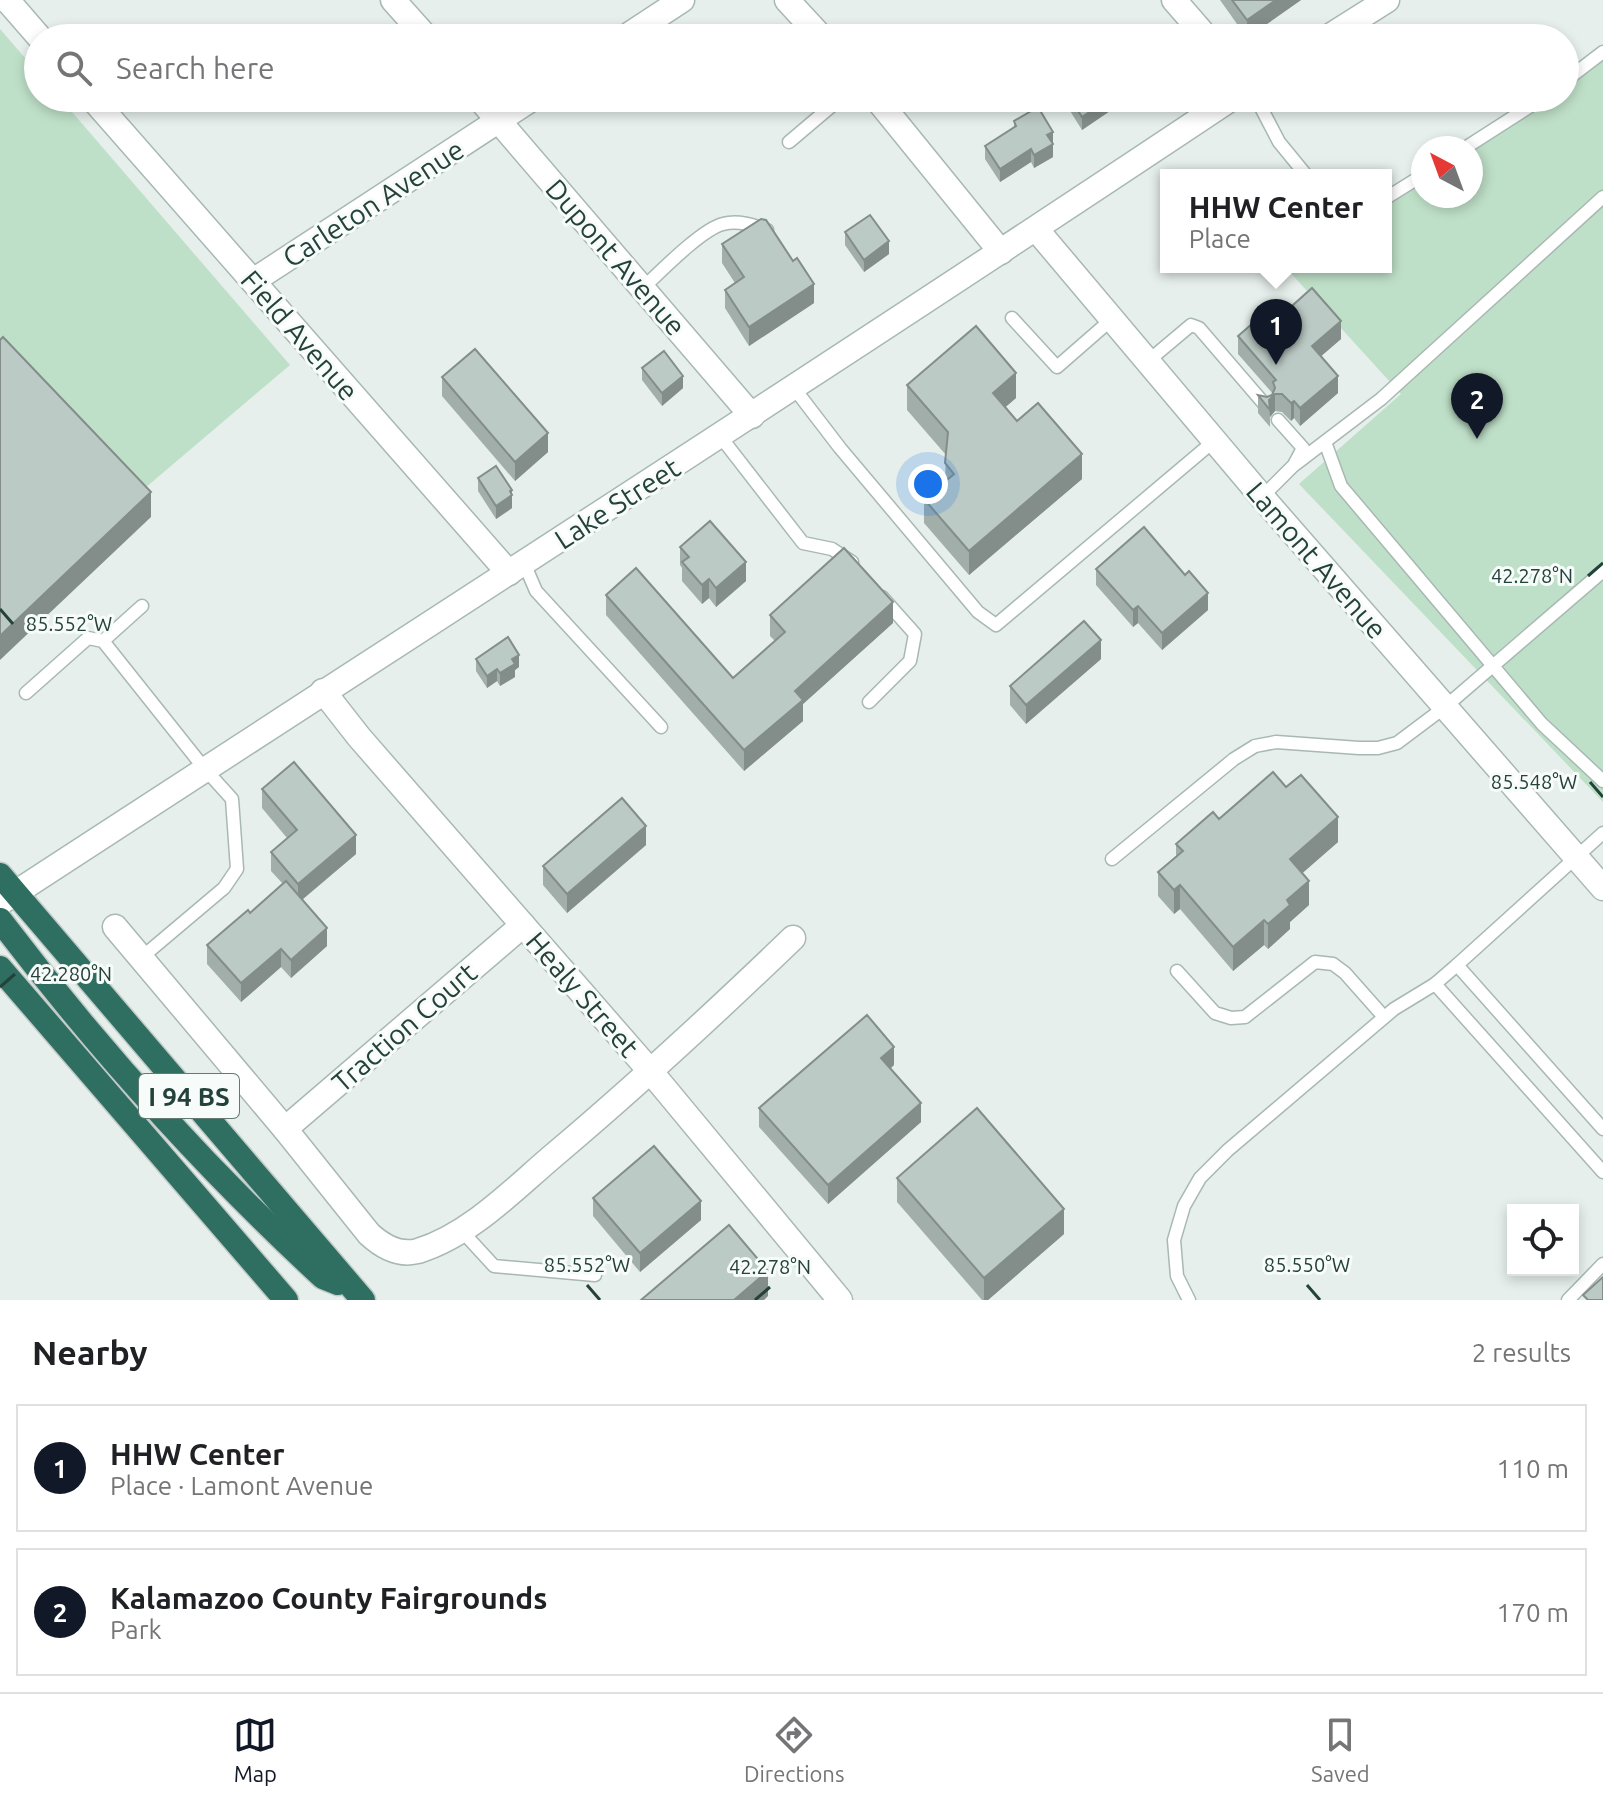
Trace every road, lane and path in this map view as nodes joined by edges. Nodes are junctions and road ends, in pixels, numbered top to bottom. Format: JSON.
{"nodes":[{"id":1,"x":7,"y":0,"type":"edge"},
{"id":2,"x":393,"y":0,"type":"edge"},
{"id":3,"x":682,"y":0,"type":"edge"},
{"id":4,"x":787,"y":0,"type":"edge"},
{"id":5,"x":1174,"y":0,"type":"edge"},
{"id":6,"x":1387,"y":0,"type":"edge"},
{"id":7,"x":28,"y":24,"type":"edge"},
{"id":8,"x":414,"y":24,"type":"edge"},
{"id":9,"x":645,"y":24,"type":"edge"},
{"id":10,"x":809,"y":24,"type":"edge"},
{"id":11,"x":1195,"y":24,"type":"edge"},
{"id":12,"x":1349,"y":24,"type":"edge"},
{"id":13,"x":1603,"y":52,"type":"edge"},
{"id":14,"x":1579,"y":70,"type":"edge"},
{"id":15,"x":104,"y":112,"type":"edge"},
{"id":16,"x":491,"y":112,"type":"edge"},
{"id":17,"x":511,"y":112,"type":"edge"},
{"id":18,"x":824,"y":112,"type":"edge"},
{"id":19,"x":887,"y":112,"type":"edge"},
{"id":20,"x":1211,"y":112,"type":"edge"},
{"id":21,"x":1263,"y":112,"type":"edge"},
{"id":22,"x":1521,"y":112,"type":"edge"},
{"id":23,"x":498,"y":120,"type":"junction"},
{"id":24,"x":1483,"y":136,"type":"edge"},
{"id":25,"x":789,"y":142,"type":"dead end"},
{"id":26,"x":1301,"y":169,"type":"edge"},
{"id":27,"x":1411,"y":182,"type":"edge"},
{"id":28,"x":1392,"y":194,"type":"edge"},
{"id":29,"x":1603,"y":197,"type":"edge"},
{"id":30,"x":1036,"y":229,"type":"junction"},
{"id":31,"x":770,"y":231,"type":"edge"},
{"id":32,"x":1001,"y":252,"type":"junction"},
{"id":33,"x":253,"y":281,"type":"junction"},
{"id":34,"x":643,"y":288,"type":"junction"},
{"id":35,"x":1012,"y":318,"type":"dead end"},
{"id":36,"x":1112,"y":319,"type":"junction"},
{"id":37,"x":1147,"y":362,"type":"junction"},
{"id":38,"x":794,"y":388,"type":"junction"},
{"id":39,"x":1266,"y":406,"type":"edge"},
{"id":40,"x":752,"y":416,"type":"junction"},
{"id":41,"x":1278,"y":420,"type":"dead end"},
{"id":42,"x":720,"y":436,"type":"junction"},
{"id":43,"x":1214,"y":441,"type":"junction"},
{"id":44,"x":1325,"y":442,"type":"junction"},
{"id":45,"x":1293,"y":466,"type":"junction"},
{"id":46,"x":1262,"y":497,"type":"junction"},
{"id":47,"x":517,"y":568,"type":"junction"},
{"id":48,"x":858,"y":569,"type":"edge"},
{"id":49,"x":1603,"y":571,"type":"edge"},
{"id":50,"x":877,"y":591,"type":"edge"},
{"id":51,"x":142,"y":606,"type":"dead end"},
{"id":52,"x":103,"y":641,"type":"junction"},
{"id":53,"x":1492,"y":666,"type":"junction"},
{"id":54,"x":323,"y":691,"type":"junction"},
{"id":55,"x":26,"y":693,"type":"dead end"},
{"id":56,"x":869,"y":702,"type":"dead end"},
{"id":57,"x":1445,"y":707,"type":"junction"},
{"id":58,"x":661,"y":727,"type":"dead end"},
{"id":59,"x":204,"y":768,"type":"junction"},
{"id":60,"x":1603,"y":781,"type":"edge"},
{"id":61,"x":1603,"y":833,"type":"edge"},
{"id":62,"x":1576,"y":856,"type":"junction"},
{"id":63,"x":1112,"y":859,"type":"dead end"},
{"id":64,"x":1603,"y":888,"type":"edge"},
{"id":65,"x":5,"y":890,"type":"edge"},
{"id":66,"x":0,"y":920,"type":"edge"},
{"id":67,"x":523,"y":925,"type":"junction"},
{"id":68,"x":115,"y":927,"type":"dead end"},
{"id":69,"x":793,"y":938,"type":"dead end"},
{"id":70,"x":141,"y":958,"type":"junction"},
{"id":71,"x":1457,"y":965,"type":"junction"},
{"id":72,"x":0,"y":968,"type":"edge"},
{"id":73,"x":1177,"y":971,"type":"dead end"},
{"id":74,"x":1435,"y":984,"type":"junction"},
{"id":75,"x":1384,"y":1017,"type":"junction"},
{"id":76,"x":651,"y":1072,"type":"junction"},
{"id":77,"x":285,"y":1129,"type":"junction"},
{"id":78,"x":1603,"y":1129,"type":"edge"},
{"id":79,"x":1603,"y":1172,"type":"edge"},
{"id":80,"x":460,"y":1229,"type":"junction"},
{"id":81,"x":1603,"y":1264,"type":"edge"},
{"id":82,"x":595,"y":1275,"type":"dead end"},
{"id":83,"x":359,"y":1295,"type":"edge"},
{"id":84,"x":286,"y":1300,"type":"edge"},
{"id":85,"x":840,"y":1300,"type":"edge"},
{"id":86,"x":1189,"y":1300,"type":"edge"},
{"id":87,"x":1568,"y":1300,"type":"edge"}],
"edges":[{"from":1,"to":7,"type":"street"},
{"from":2,"to":8,"type":"street"},
{"from":3,"to":9,"type":"street"},
{"from":4,"to":10,"type":"street"},
{"from":5,"to":11,"type":"street"},
{"from":6,"to":12,"type":"street"},
{"from":13,"to":14,"type":"lane"},
{"from":15,"to":33,"type":"street","name":"Field Avenue"},
{"from":16,"to":23,"type":"street","name":"Dupont Avenue"},
{"from":17,"to":23,"type":"street","name":"Carleton Avenue"},
{"from":18,"to":25,"type":"lane"},
{"from":19,"to":32,"type":"street"},
{"from":20,"to":30,"type":"street","name":"Lake Street"},
{"from":21,"to":26,"type":"lane"},
{"from":22,"to":24,"type":"lane"},
{"from":23,"to":33,"type":"street","name":"Carleton Avenue"},
{"from":23,"to":34,"type":"street","name":"Dupont Avenue"},
{"from":27,"to":28,"type":"lane"},
{"from":29,"to":44,"type":"lane"},
{"from":30,"to":32,"type":"street","name":"Lake Street"},
{"from":30,"to":36,"type":"street","name":"Lamont Avenue"},
{"from":31,"to":34,"type":"lane"},
{"from":32,"to":38,"type":"street","name":"Lake Street"},
{"from":33,"to":47,"type":"street","name":"Field Avenue"},
{"from":34,"to":40,"type":"street","name":"Dupont Avenue"},
{"from":35,"to":36,"type":"lane"},
{"from":36,"to":37,"type":"street","name":"Lamont Avenue"},
{"from":37,"to":39,"type":"lane"},
{"from":37,"to":43,"type":"street","name":"Lamont Avenue"},
{"from":38,"to":40,"type":"street","name":"Lake Street"},
{"from":38,"to":43,"type":"lane"},
{"from":40,"to":42,"type":"street","name":"Lake Street"},
{"from":41,"to":45,"type":"lane"},
{"from":42,"to":47,"type":"street","name":"Lake Street"},
{"from":42,"to":48,"type":"lane"},
{"from":43,"to":46,"type":"street","name":"Lamont Avenue"},
{"from":44,"to":45,"type":"lane"},
{"from":44,"to":53,"type":"lane"},
{"from":45,"to":46,"type":"lane"},
{"from":46,"to":57,"type":"street","name":"Lamont Avenue"},
{"from":47,"to":54,"type":"street","name":"Lake Street"},
{"from":47,"to":58,"type":"lane"},
{"from":49,"to":53,"type":"lane"},
{"from":50,"to":56,"type":"lane"},
{"from":51,"to":52,"type":"lane"},
{"from":52,"to":55,"type":"lane"},
{"from":52,"to":59,"type":"lane"},
{"from":53,"to":57,"type":"lane"},
{"from":53,"to":60,"type":"lane"},
{"from":54,"to":59,"type":"street","name":"Lake Street"},
{"from":54,"to":67,"type":"street","name":"Healy Street"},
{"from":57,"to":62,"type":"street","name":"Lamont Avenue"},
{"from":57,"to":63,"type":"lane"},
{"from":59,"to":65,"type":"street","name":"Lake Street"},
{"from":59,"to":70,"type":"lane"},
{"from":61,"to":62,"type":"lane"},
{"from":62,"to":64,"type":"street","name":"Lamont Avenue"},
{"from":62,"to":71,"type":"lane"},
{"from":65,"to":83,"type":"highway","number":"I 94 BS"},
{"from":66,"to":83,"type":"highway"},
{"from":67,"to":76,"type":"street","name":"Healy Street"},
{"from":67,"to":77,"type":"street","name":"Traction Court"},
{"from":68,"to":70,"type":"street"},
{"from":69,"to":76,"type":"street"},
{"from":70,"to":77,"type":"street"},
{"from":71,"to":74,"type":"lane"},
{"from":71,"to":78,"type":"lane"},
{"from":72,"to":84,"type":"highway","number":"I 94 BS"},
{"from":73,"to":75,"type":"lane"},
{"from":74,"to":75,"type":"lane"},
{"from":74,"to":79,"type":"lane"},
{"from":75,"to":86,"type":"lane"},
{"from":76,"to":80,"type":"street"},
{"from":76,"to":85,"type":"street","name":"Healy Street"},
{"from":77,"to":80,"type":"street"},
{"from":80,"to":82,"type":"lane"},
{"from":81,"to":87,"type":"lane"}]}
